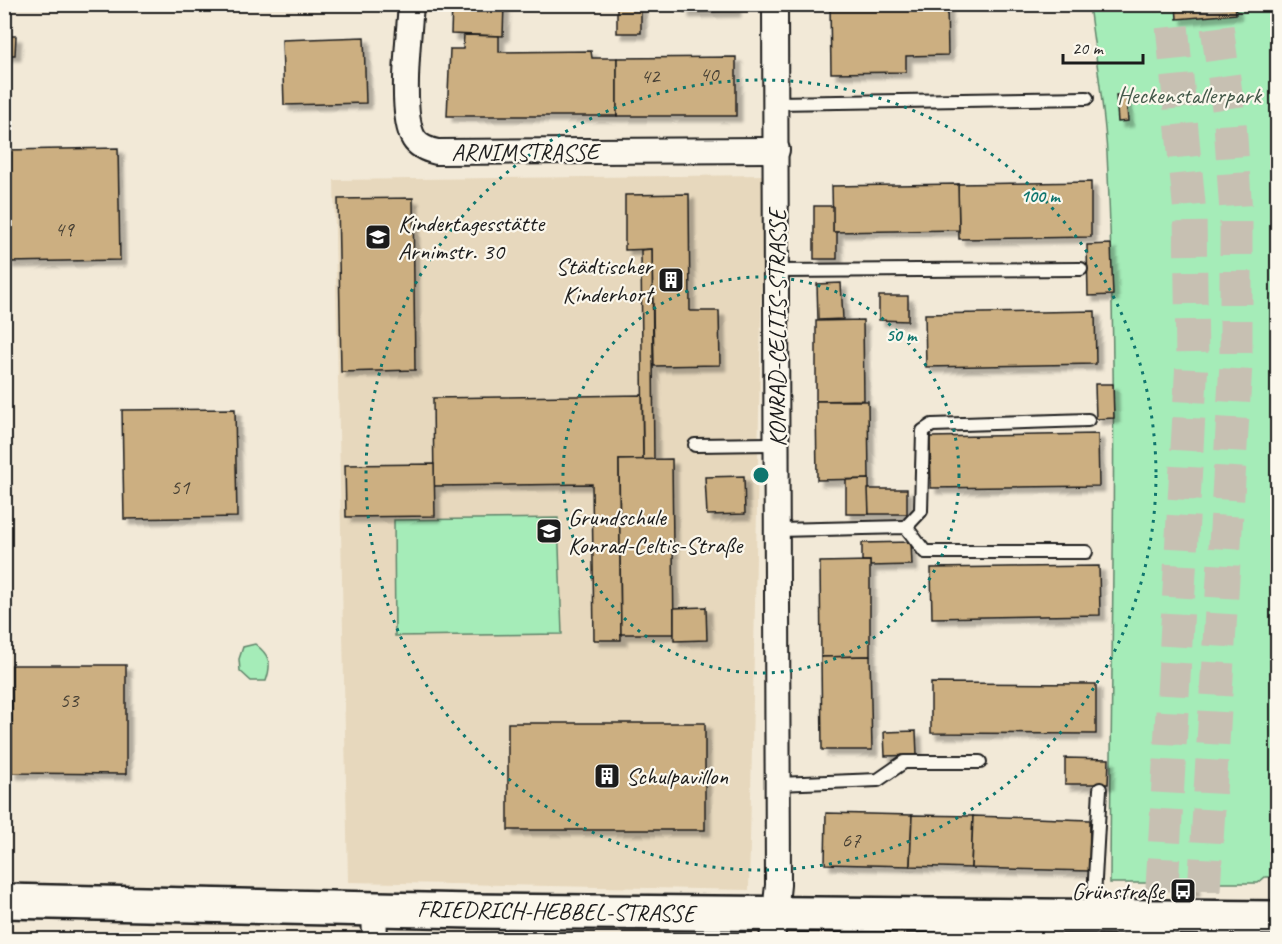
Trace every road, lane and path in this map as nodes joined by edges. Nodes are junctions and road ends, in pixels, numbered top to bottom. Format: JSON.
{"nodes":[{"id":1,"x":411,"y":4,"type":"edge"},
{"id":2,"x":775,"y":4,"type":"edge"},
{"id":3,"x":1087,"y":98,"type":"dead end"},
{"id":4,"x":776,"y":103,"type":"junction"},
{"id":5,"x":777,"y":150,"type":"junction"},
{"id":6,"x":1082,"y":269,"type":"dead end"},
{"id":7,"x":777,"y":271,"type":"junction"},
{"id":8,"x":1088,"y":420,"type":"dead end"},
{"id":9,"x":778,"y":444,"type":"junction"},
{"id":10,"x":695,"y":445,"type":"dead end"},
{"id":11,"x":906,"y":527,"type":"junction"},
{"id":12,"x":778,"y":530,"type":"junction"},
{"id":13,"x":1086,"y":552,"type":"dead end"},
{"id":14,"x":980,"y":762,"type":"dead end"},
{"id":15,"x":778,"y":784,"type":"junction"},
{"id":16,"x":1100,"y":789,"type":"dead end"},
{"id":17,"x":4,"y":901,"type":"edge"},
{"id":18,"x":1101,"y":916,"type":"junction"},
{"id":19,"x":374,"y":924,"type":"edge"},
{"id":20,"x":1272,"y":925,"type":"edge"},
{"id":21,"x":774,"y":926,"type":"edge"}],
"edges":[{"from":1,"to":5,"type":"street","name":"ARNIMSTRASSE"},
{"from":2,"to":4,"type":"street","name":"KONRAD-CELTIS-STRASSE"},
{"from":3,"to":4,"type":"lane"},
{"from":4,"to":5,"type":"street","name":"KONRAD-CELTIS-STRASSE"},
{"from":5,"to":7,"type":"street","name":"KONRAD-CELTIS-STRASSE"},
{"from":6,"to":7,"type":"lane"},
{"from":7,"to":9,"type":"street","name":"KONRAD-CELTIS-STRASSE"},
{"from":8,"to":11,"type":"lane"},
{"from":9,"to":10,"type":"lane"},
{"from":9,"to":12,"type":"street","name":"KONRAD-CELTIS-STRASSE"},
{"from":11,"to":12,"type":"lane"},
{"from":11,"to":13,"type":"lane"},
{"from":12,"to":15,"type":"street","name":"KONRAD-CELTIS-STRASSE"},
{"from":14,"to":15,"type":"lane"},
{"from":15,"to":21,"type":"street","name":"KONRAD-CELTIS-STRASSE"},
{"from":16,"to":18,"type":"lane"},
{"from":17,"to":19,"type":"street","name":"FRIEDRICH-HEBBEL-STRASSE"},
{"from":18,"to":20,"type":"street","name":"FRIEDRICH-HEBBEL-STRASSE"},
{"from":18,"to":21,"type":"street","name":"FRIEDRICH-HEBBEL-STRASSE"},
{"from":19,"to":21,"type":"street","name":"FRIEDRICH-HEBBEL-STRASSE"}]}
